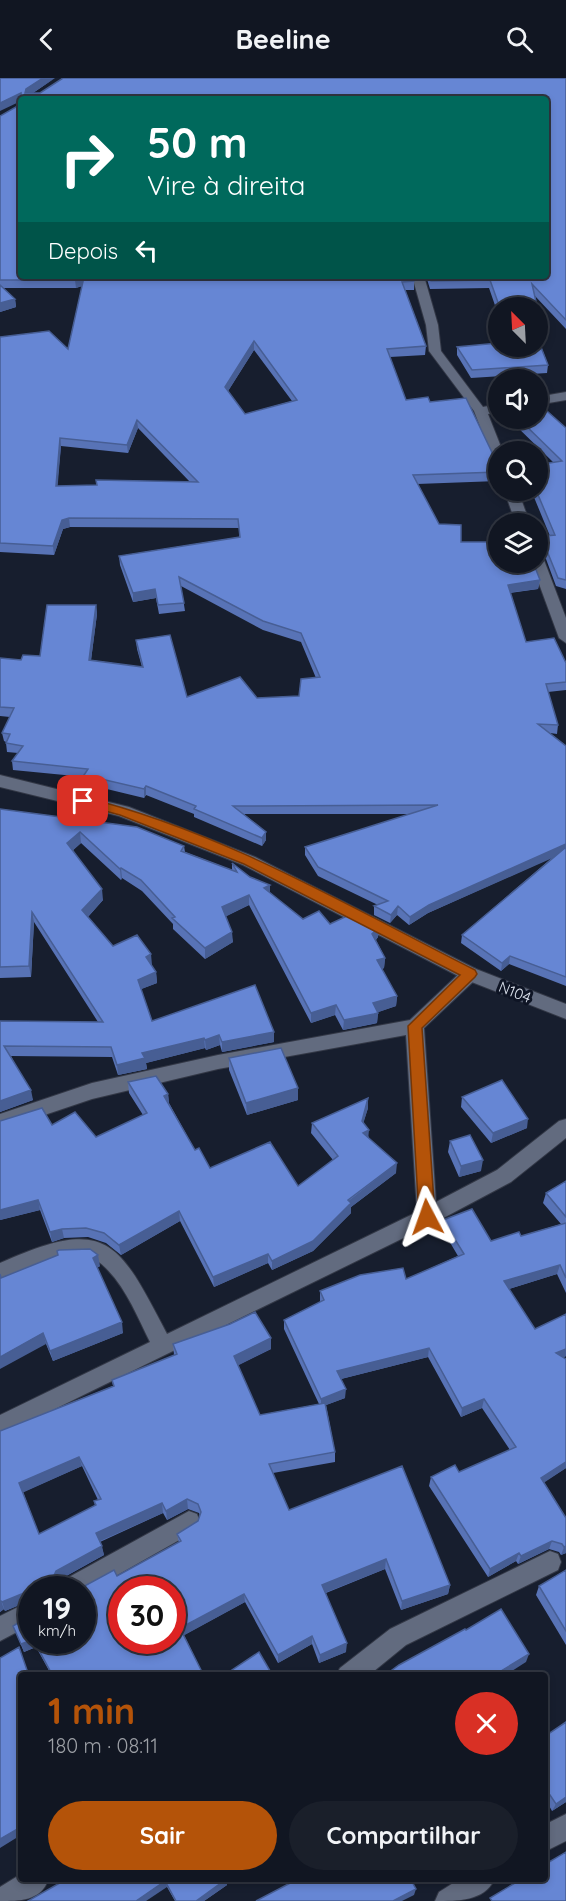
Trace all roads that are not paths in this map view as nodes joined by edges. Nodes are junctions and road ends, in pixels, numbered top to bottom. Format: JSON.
{"nodes":[{"id":1,"x":419,"y":279,"type":"edge"},
{"id":2,"x":566,"y":396,"type":"edge"},
{"id":3,"x":548,"y":399,"type":"edge"},
{"id":4,"x":488,"y":410,"type":"edge"},
{"id":5,"x":480,"y":411,"type":"junction"},
{"id":6,"x":492,"y":441,"type":"edge"},
{"id":7,"x":542,"y":573,"type":"edge"},
{"id":8,"x":566,"y":638,"type":"edge"},
{"id":9,"x":0,"y":781,"type":"edge"},
{"id":10,"x":470,"y":974,"type":"junction"},
{"id":11,"x":566,"y":1012,"type":"edge"},
{"id":12,"x":415,"y":1026,"type":"junction"},
{"id":13,"x":0,"y":1122,"type":"edge"},
{"id":14,"x":566,"y":1127,"type":"edge"},
{"id":15,"x":427,"y":1217,"type":"junction"},
{"id":16,"x":0,"y":1273,"type":"edge"},
{"id":17,"x":163,"y":1346,"type":"junction"},
{"id":18,"x":0,"y":1426,"type":"edge"},
{"id":19,"x":189,"y":1521,"type":"dead end"},
{"id":20,"x":550,"y":1562,"type":"dead end"},
{"id":21,"x":93,"y":1576,"type":"edge"},
{"id":22,"x":18,"y":1619,"type":"edge"},
{"id":23,"x":0,"y":1629,"type":"edge"},
{"id":24,"x":353,"y":1672,"type":"edge"},
{"id":25,"x":566,"y":1827,"type":"edge"},
{"id":26,"x":548,"y":1838,"type":"edge"},
{"id":27,"x":32,"y":1882,"type":"edge"},
{"id":28,"x":2,"y":1901,"type":"edge"}],
"edges":[{"from":1,"to":5,"type":"street"},
{"from":2,"to":3,"type":"street"},
{"from":4,"to":5,"type":"street"},
{"from":5,"to":6,"type":"street"},
{"from":7,"to":8,"type":"street"},
{"from":9,"to":10,"type":"street","name":"N104","number":"N104"},
{"from":10,"to":11,"type":"street","name":"N104","number":"N104"},
{"from":10,"to":12,"type":"street"},
{"from":12,"to":13,"type":"street"},
{"from":12,"to":15,"type":"street"},
{"from":14,"to":15,"type":"street"},
{"from":15,"to":17,"type":"street"},
{"from":16,"to":17,"type":"street"},
{"from":17,"to":18,"type":"street"},
{"from":19,"to":21,"type":"street"},
{"from":20,"to":24,"type":"street"},
{"from":22,"to":23,"type":"street"},
{"from":25,"to":26,"type":"street"},
{"from":27,"to":28,"type":"street"}]}
